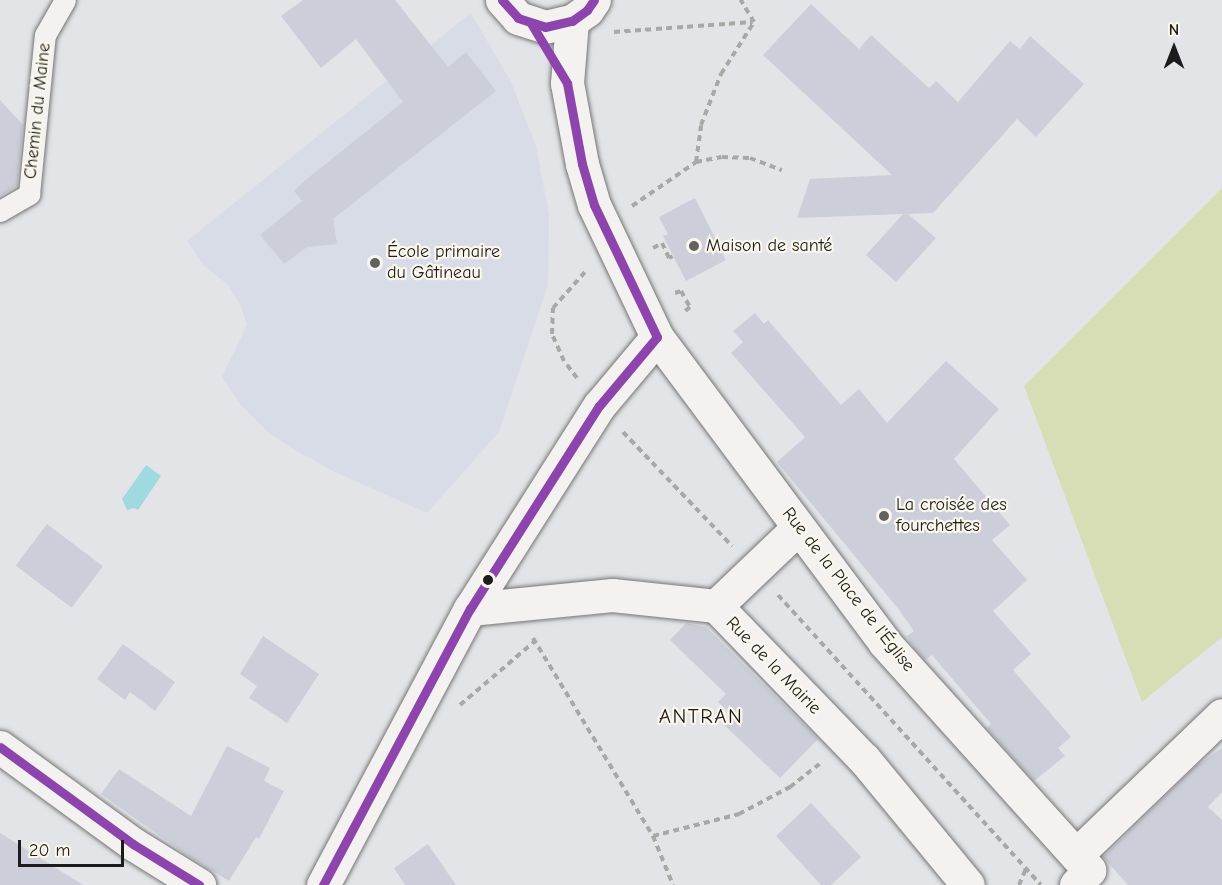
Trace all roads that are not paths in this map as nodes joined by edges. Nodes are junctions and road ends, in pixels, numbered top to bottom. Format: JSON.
{"nodes":[{"id":1,"x":65,"y":0,"type":"edge"},
{"id":2,"x":502,"y":0,"type":"edge"},
{"id":3,"x":583,"y":11,"type":"edge"},
{"id":4,"x":532,"y":25,"type":"junction"},
{"id":5,"x":567,"y":83,"type":"junction"},
{"id":6,"x":0,"y":211,"type":"edge"},
{"id":7,"x":657,"y":337,"type":"junction"},
{"id":8,"x":798,"y":528,"type":"junction"},
{"id":9,"x":716,"y":606,"type":"junction"},
{"id":10,"x":470,"y":609,"type":"junction"},
{"id":11,"x":1222,"y":715,"type":"edge"},
{"id":12,"x":0,"y":747,"type":"edge"},
{"id":13,"x":1087,"y":874,"type":"edge"},
{"id":14,"x":199,"y":885,"type":"edge"},
{"id":15,"x":323,"y":885,"type":"edge"},
{"id":16,"x":968,"y":885,"type":"edge"}],
"edges":[{"from":1,"to":6,"type":"lane","name":"Chemin du Maine"},
{"from":2,"to":4,"type":"street"},
{"from":3,"to":4,"type":"street"},
{"from":3,"to":5,"type":"street"},
{"from":4,"to":5,"type":"street"},
{"from":5,"to":7,"type":"street","name":"Rue de la Place de l'Église"},
{"from":7,"to":8,"type":"street","name":"Rue de la Place de l'Église"},
{"from":7,"to":10,"type":"street"},
{"from":8,"to":9,"type":"street"},
{"from":8,"to":13,"type":"street","name":"Rue de la Place de l'Église"},
{"from":9,"to":10,"type":"street","name":"Rue de la Mairie"},
{"from":9,"to":16,"type":"street","name":"Rue de la Mairie"},
{"from":10,"to":15,"type":"street"},
{"from":11,"to":13,"type":"street"},
{"from":12,"to":14,"type":"street"}]}
